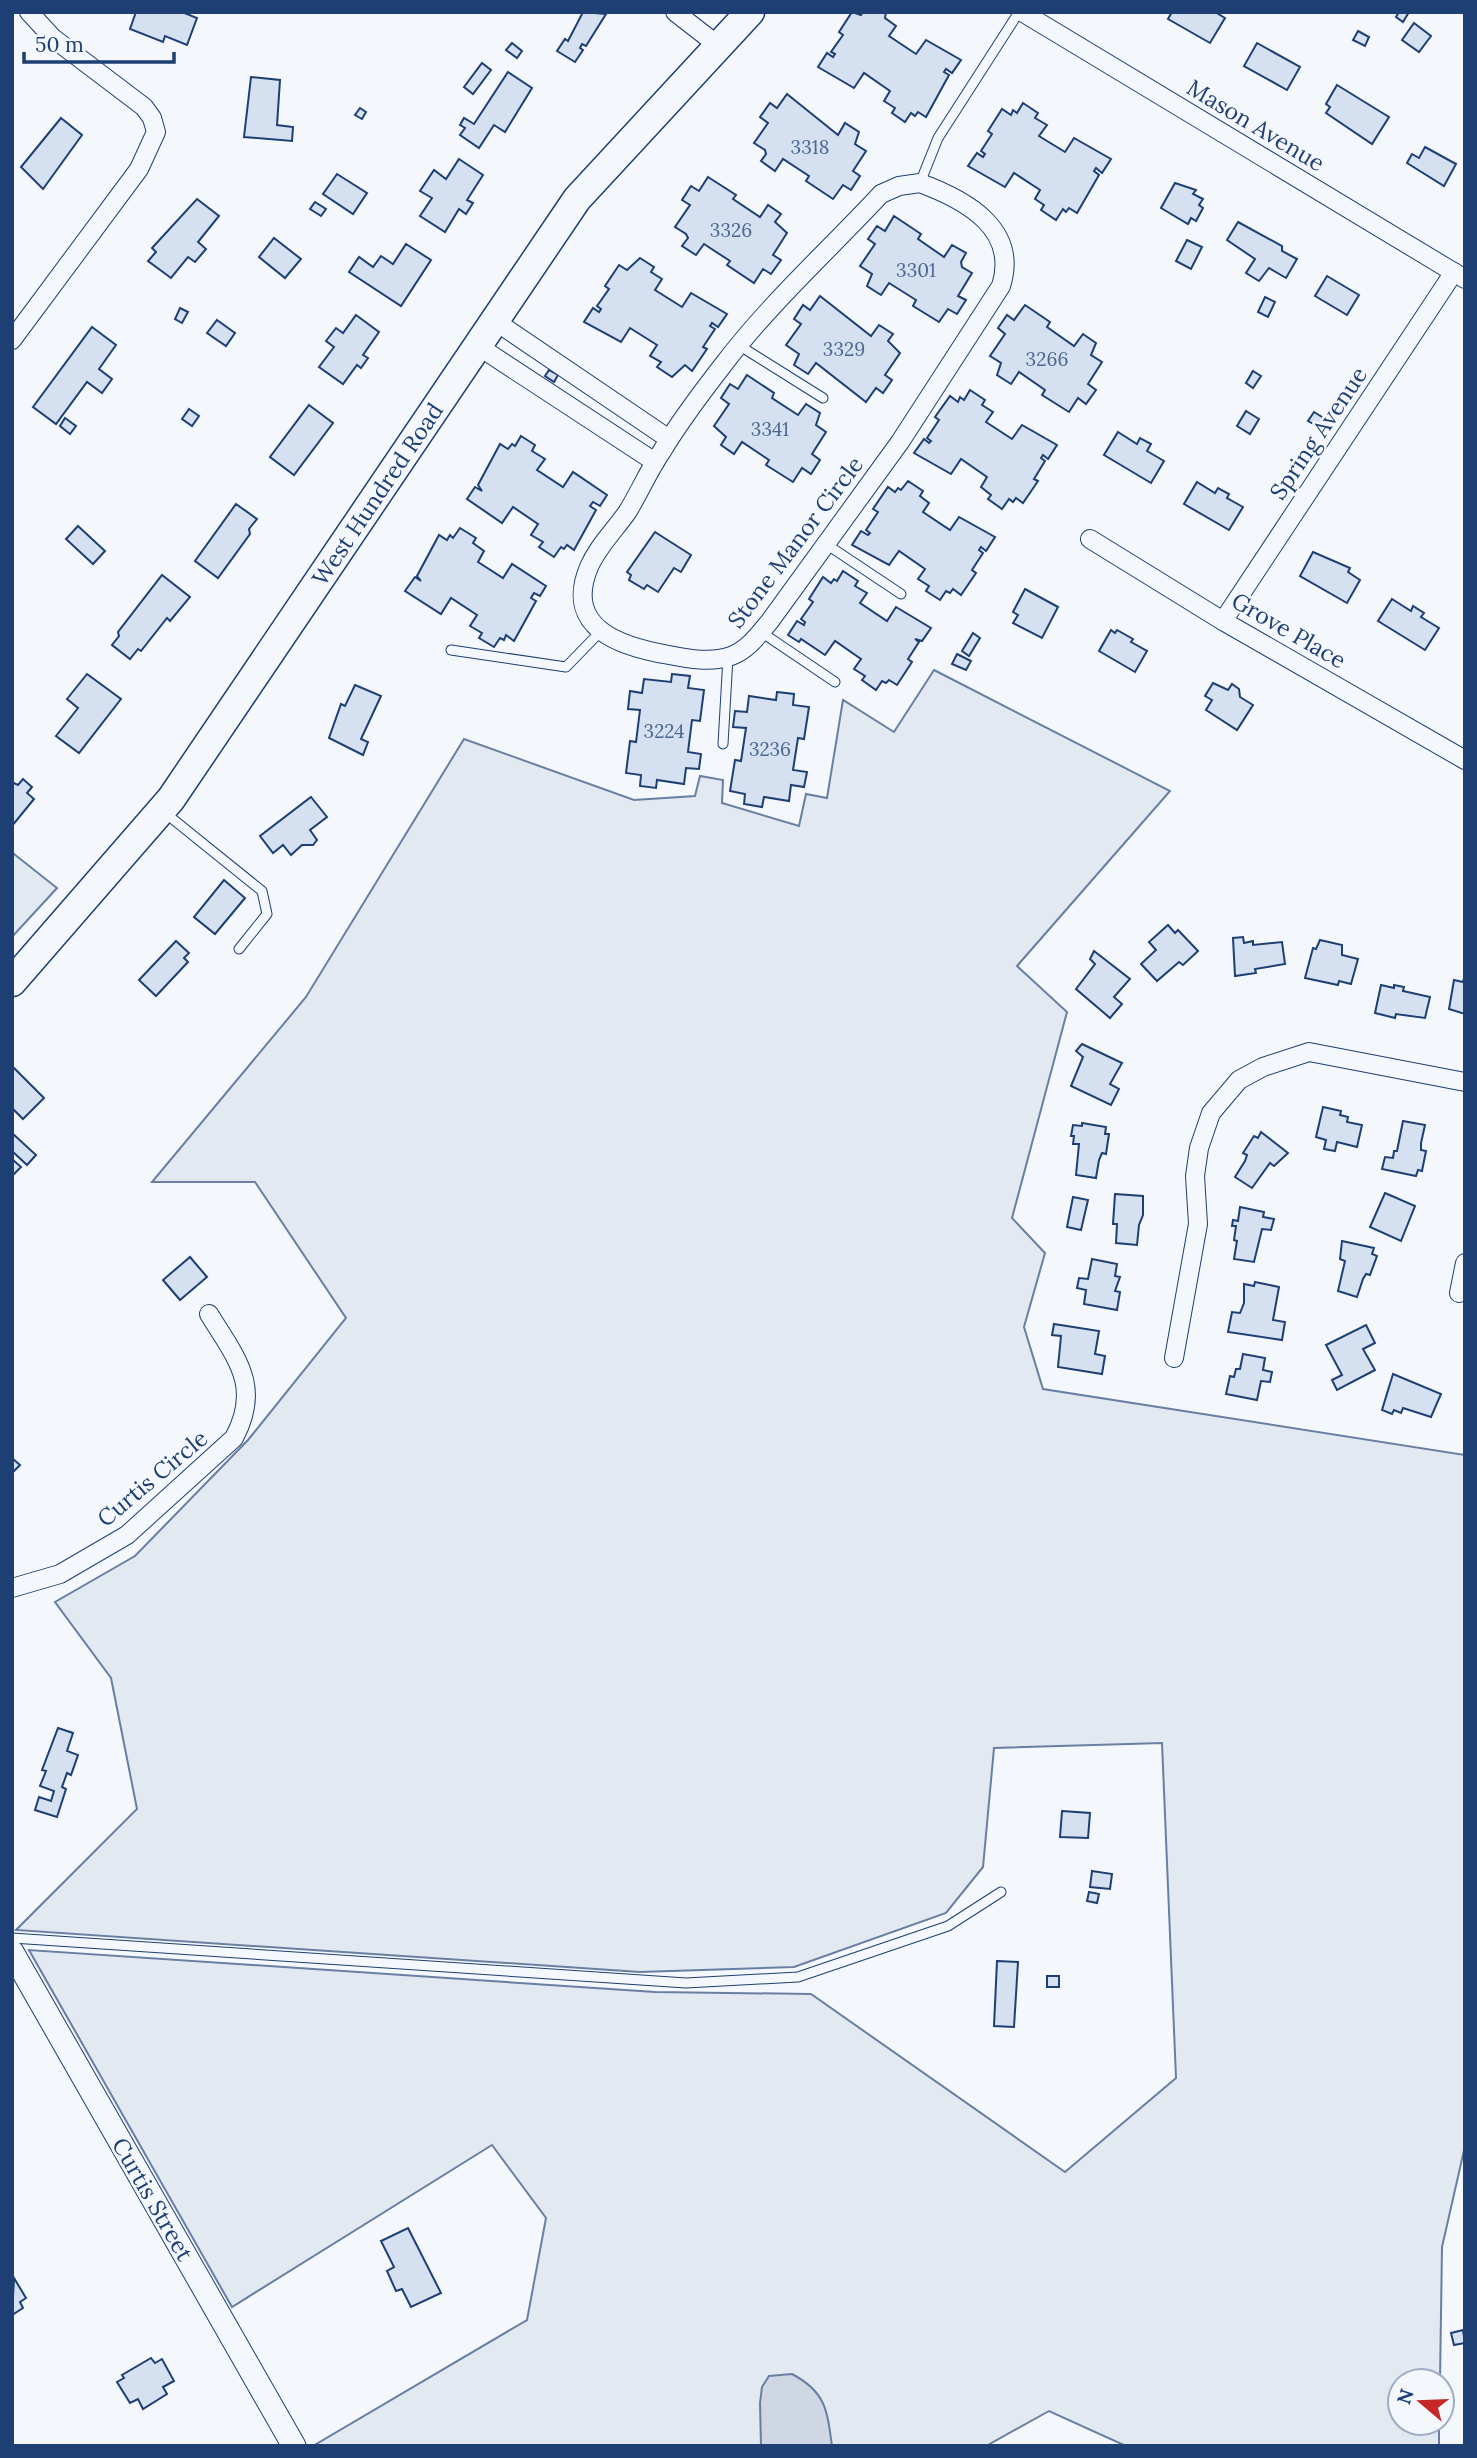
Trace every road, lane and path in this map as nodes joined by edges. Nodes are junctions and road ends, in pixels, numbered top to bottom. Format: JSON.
{"nodes":[{"id":1,"x":29,"y":12,"type":"edge"},
{"id":2,"x":675,"y":12,"type":"edge"},
{"id":3,"x":750,"y":12,"type":"edge"},
{"id":4,"x":1020,"y":12,"type":"edge"},
{"id":5,"x":720,"y":47,"type":"junction"},
{"id":6,"x":920,"y":183,"type":"junction"},
{"id":7,"x":1460,"y":275,"type":"edge"},
{"id":8,"x":495,"y":321,"type":"junction"},
{"id":9,"x":12,"y":340,"type":"edge"},
{"id":10,"x":478,"y":346,"type":"junction"},
{"id":11,"x":740,"y":346,"type":"junction"},
{"id":12,"x":823,"y":398,"type":"dead end"},
{"id":13,"x":670,"y":439,"type":"junction"},
{"id":14,"x":656,"y":462,"type":"junction"},
{"id":15,"x":1090,"y":538,"type":"dead end"},
{"id":16,"x":826,"y":544,"type":"junction"},
{"id":17,"x":901,"y":594,"type":"dead end"},
{"id":18,"x":1223,"y":621,"type":"junction"},
{"id":19,"x":601,"y":631,"type":"junction"},
{"id":20,"x":761,"y":632,"type":"junction"},
{"id":21,"x":451,"y":650,"type":"dead end"},
{"id":22,"x":728,"y":657,"type":"junction"},
{"id":23,"x":835,"y":682,"type":"dead end"},
{"id":24,"x":723,"y":744,"type":"dead end"},
{"id":25,"x":1465,"y":760,"type":"edge"},
{"id":26,"x":162,"y":810,"type":"junction"},
{"id":27,"x":239,"y":949,"type":"dead end"},
{"id":28,"x":12,"y":982,"type":"edge"},
{"id":29,"x":1465,"y":1082,"type":"edge"},
{"id":30,"x":1465,"y":1263,"type":"edge"},
{"id":31,"x":1459,"y":1293,"type":"dead end"},
{"id":32,"x":209,"y":1314,"type":"dead end"},
{"id":33,"x":1174,"y":1358,"type":"dead end"},
{"id":34,"x":12,"y":1588,"type":"edge"},
{"id":35,"x":1001,"y":1892,"type":"dead end"},
{"id":36,"x":12,"y":1938,"type":"edge"},
{"id":37,"x":12,"y":1952,"type":"edge"},
{"id":38,"x":294,"y":2446,"type":"edge"}],
"edges":[{"from":1,"to":9,"type":"street"},
{"from":2,"to":5,"type":"street"},
{"from":3,"to":5,"type":"main road","name":"West Hundred Road"},
{"from":4,"to":6,"type":"lane"},
{"from":4,"to":7,"type":"street","name":"Mason Avenue"},
{"from":5,"to":8,"type":"main road","name":"West Hundred Road"},
{"from":6,"to":11,"type":"street"},
{"from":6,"to":16,"type":"street","name":"Stone Manor Circle"},
{"from":7,"to":18,"type":"street","name":"Spring Avenue"},
{"from":8,"to":10,"type":"main road","name":"West Hundred Road"},
{"from":8,"to":13,"type":"street"},
{"from":10,"to":14,"type":"street"},
{"from":10,"to":26,"type":"main road","name":"West Hundred Road"},
{"from":11,"to":12,"type":"lane"},
{"from":11,"to":13,"type":"street"},
{"from":13,"to":14,"type":"street"},
{"from":14,"to":19,"type":"street"},
{"from":15,"to":18,"type":"street","name":"Grove Place"},
{"from":16,"to":17,"type":"lane"},
{"from":16,"to":20,"type":"street","name":"Stone Manor Circle"},
{"from":18,"to":25,"type":"street","name":"Grove Place"},
{"from":19,"to":21,"type":"lane"},
{"from":19,"to":22,"type":"street","name":"Stone Manor Circle"},
{"from":20,"to":22,"type":"street","name":"Stone Manor Circle"},
{"from":20,"to":23,"type":"lane"},
{"from":22,"to":24,"type":"lane"},
{"from":26,"to":27,"type":"lane"},
{"from":26,"to":28,"type":"main road","name":"West Hundred Road"},
{"from":29,"to":33,"type":"street"},
{"from":30,"to":31,"type":"street"},
{"from":32,"to":34,"type":"street","name":"Curtis Circle"},
{"from":35,"to":36,"type":"lane"},
{"from":37,"to":38,"type":"street","name":"Curtis Street"}]}
